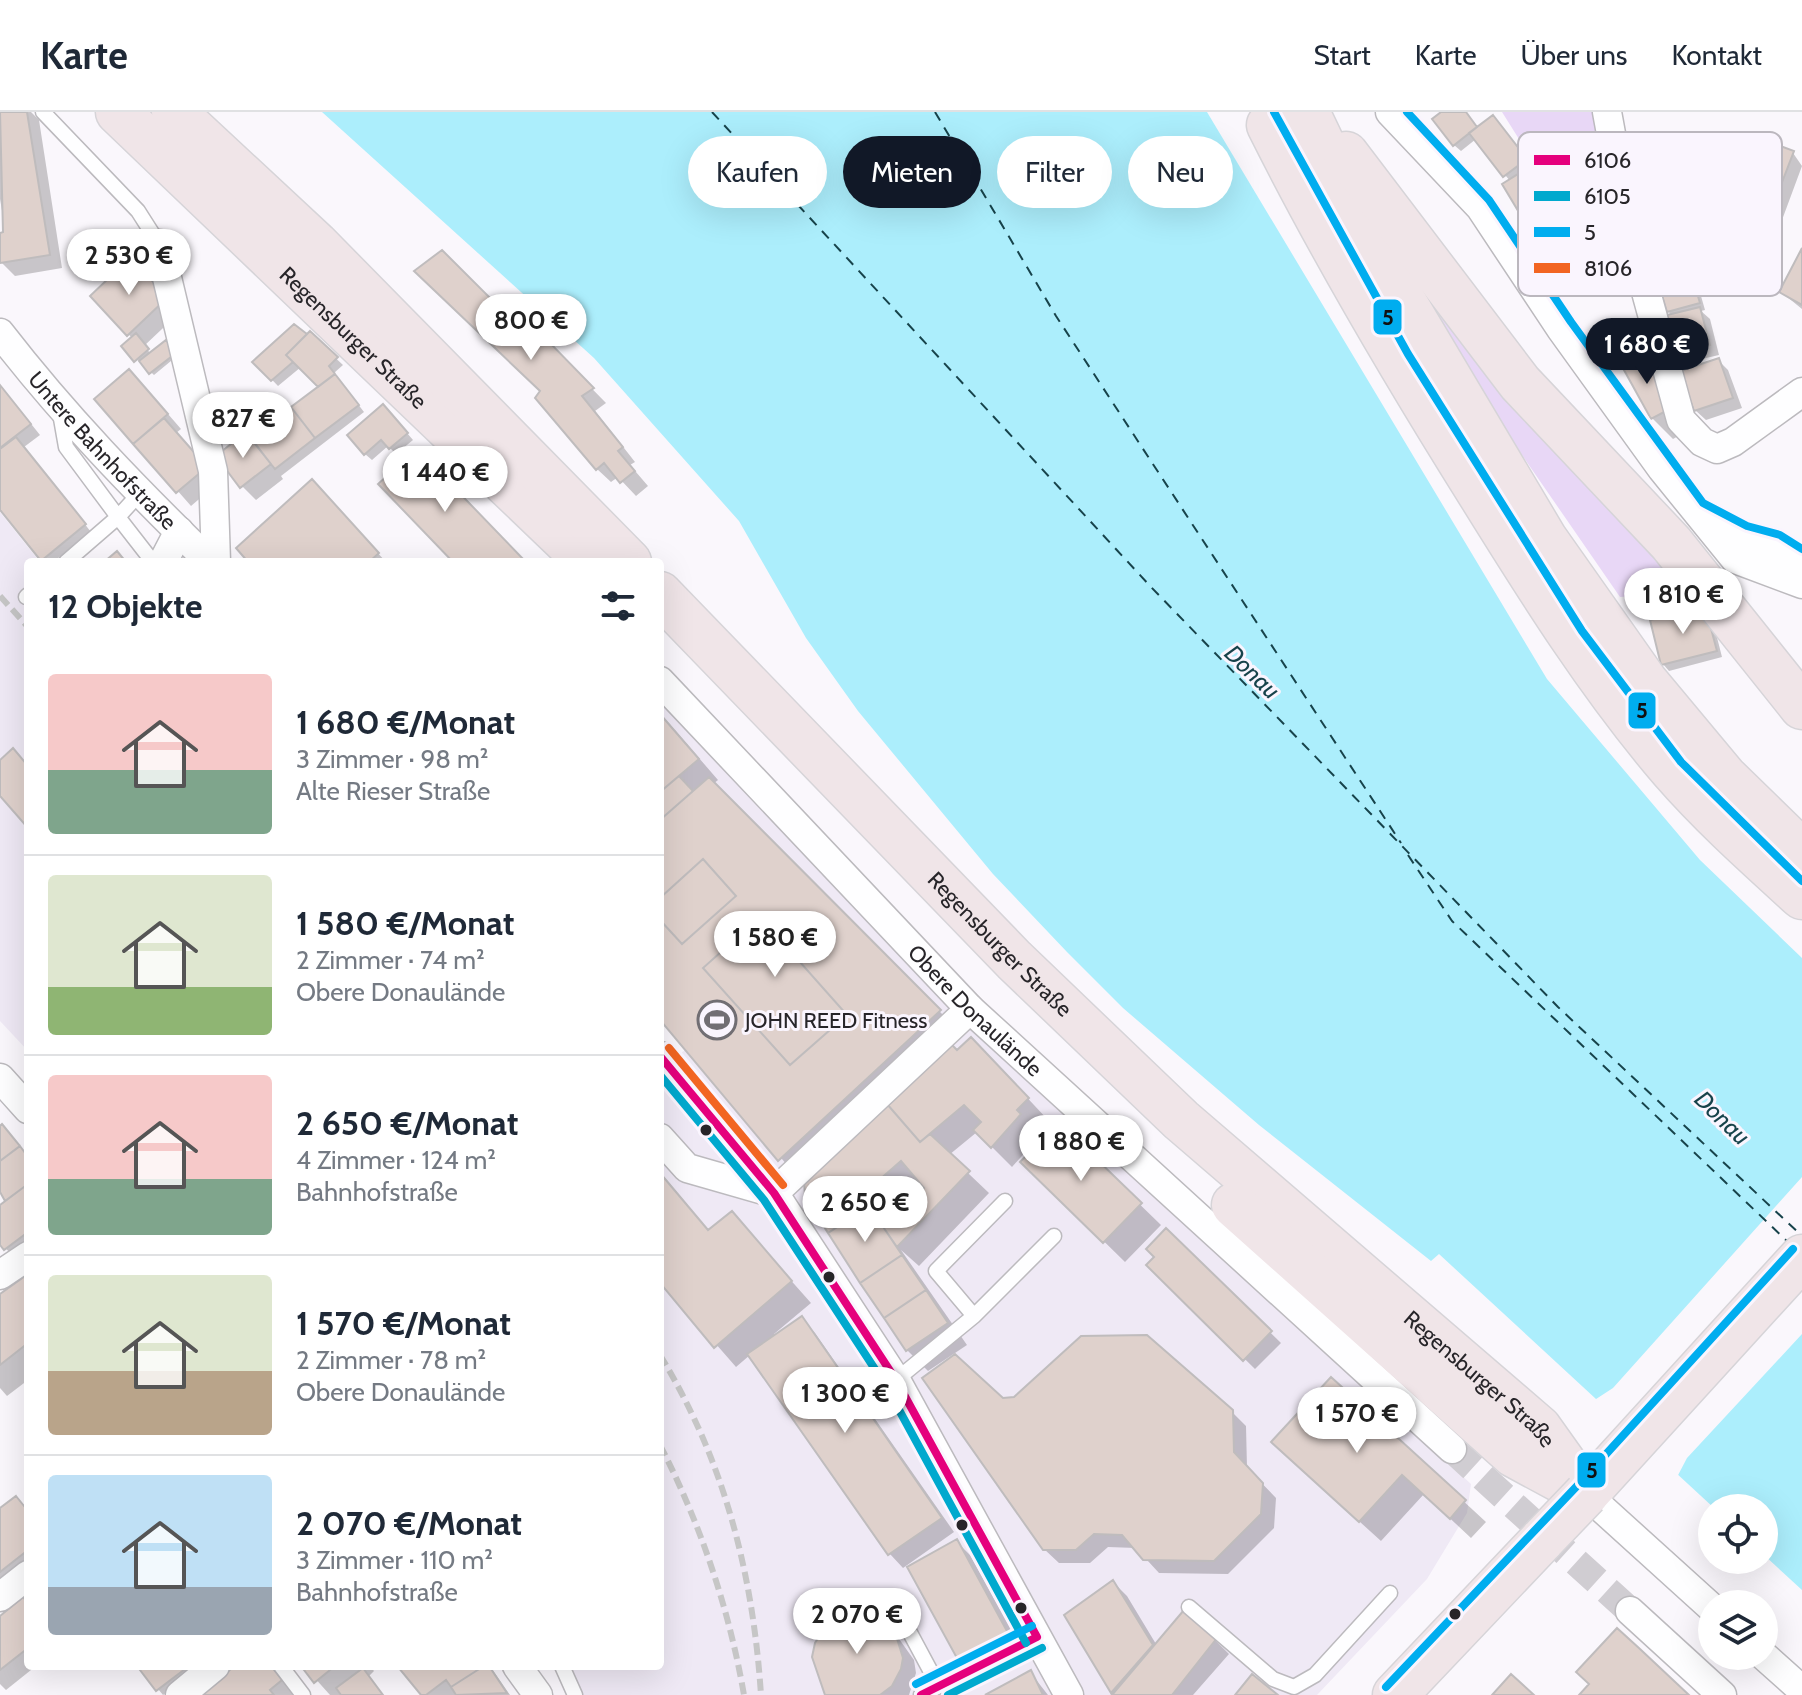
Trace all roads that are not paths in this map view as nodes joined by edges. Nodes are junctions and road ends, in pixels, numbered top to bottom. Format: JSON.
{"nodes":[{"id":1,"x":43,"y":112,"type":"edge"},
{"id":2,"x":118,"y":112,"type":"edge"},
{"id":3,"x":174,"y":112,"type":"edge"},
{"id":4,"x":1390,"y":112,"type":"edge"},
{"id":5,"x":1607,"y":112,"type":"edge"},
{"id":6,"x":1286,"y":115,"type":"edge"},
{"id":7,"x":1611,"y":132,"type":"edge"},
{"id":8,"x":159,"y":244,"type":"joint"},
{"id":9,"x":1518,"y":264,"type":"edge"},
{"id":10,"x":1539,"y":296,"type":"edge"},
{"id":11,"x":1647,"y":296,"type":"edge"},
{"id":12,"x":0,"y":333,"type":"edge"},
{"id":13,"x":1802,"y":392,"type":"edge"},
{"id":14,"x":59,"y":409,"type":"junction"},
{"id":15,"x":139,"y":494,"type":"junction"},
{"id":16,"x":1695,"y":512,"type":"junction"},
{"id":17,"x":118,"y":517,"type":"junction"},
{"id":18,"x":179,"y":531,"type":"junction"},
{"id":19,"x":1789,"y":542,"type":"edge"},
{"id":20,"x":71,"y":558,"type":"edge"},
{"id":21,"x":150,"y":558,"type":"edge"},
{"id":22,"x":165,"y":558,"type":"edge"},
{"id":23,"x":209,"y":558,"type":"edge"},
{"id":24,"x":213,"y":558,"type":"edge"},
{"id":25,"x":584,"y":558,"type":"edge"},
{"id":26,"x":625,"y":558,"type":"edge"},
{"id":27,"x":1802,"y":563,"type":"edge"},
{"id":28,"x":1802,"y":584,"type":"edge"},
{"id":29,"x":664,"y":599,"type":"edge"},
{"id":30,"x":664,"y":636,"type":"edge"},
{"id":31,"x":720,"y":676,"type":"junction"},
{"id":32,"x":664,"y":685,"type":"edge"},
{"id":33,"x":1802,"y":707,"type":"edge"},
{"id":34,"x":1802,"y":852,"type":"edge"},
{"id":35,"x":1802,"y":897,"type":"edge"},
{"id":36,"x":970,"y":1009,"type":"junction"},
{"id":37,"x":664,"y":1061,"type":"edge"},
{"id":38,"x":0,"y":1078,"type":"edge"},
{"id":39,"x":24,"y":1105,"type":"edge"},
{"id":40,"x":664,"y":1142,"type":"edge"},
{"id":41,"x":774,"y":1193,"type":"junction"},
{"id":42,"x":1005,"y":1201,"type":"dead end"},
{"id":43,"x":1054,"y":1236,"type":"dead end"},
{"id":44,"x":1802,"y":1257,"type":"edge"},
{"id":45,"x":24,"y":1259,"type":"edge"},
{"id":46,"x":0,"y":1275,"type":"edge"},
{"id":47,"x":974,"y":1316,"type":"junction"},
{"id":48,"x":896,"y":1380,"type":"junction"},
{"id":49,"x":1452,"y":1449,"type":"tunnel mouth"},
{"id":50,"x":1586,"y":1494,"type":"junction"},
{"id":51,"x":24,"y":1578,"type":"edge"},
{"id":52,"x":1390,"y":1593,"type":"dead end"},
{"id":53,"x":1698,"y":1595,"type":"edge"},
{"id":54,"x":0,"y":1597,"type":"edge"},
{"id":55,"x":893,"y":1601,"type":"dead end"},
{"id":56,"x":1189,"y":1607,"type":"dead end"},
{"id":57,"x":1630,"y":1611,"type":"tunnel mouth"},
{"id":58,"x":1037,"y":1637,"type":"junction"},
{"id":59,"x":1778,"y":1669,"type":"edge"},
{"id":60,"x":210,"y":1670,"type":"edge"},
{"id":61,"x":284,"y":1670,"type":"edge"},
{"id":62,"x":520,"y":1670,"type":"edge"},
{"id":63,"x":564,"y":1670,"type":"edge"},
{"id":64,"x":938,"y":1685,"type":"junction"},
{"id":65,"x":1401,"y":1685,"type":"edge"},
{"id":66,"x":1802,"y":1690,"type":"edge"},
{"id":67,"x":180,"y":1695,"type":"edge"},
{"id":68,"x":303,"y":1695,"type":"edge"},
{"id":69,"x":538,"y":1695,"type":"edge"},
{"id":70,"x":575,"y":1695,"type":"edge"},
{"id":71,"x":921,"y":1695,"type":"edge"},
{"id":72,"x":1069,"y":1695,"type":"edge"},
{"id":73,"x":1722,"y":1695,"type":"edge"}],
"edges":[{"from":1,"to":8,"type":"lane"},
{"from":2,"to":25,"type":"main road","name":"Regensburger Straße"},
{"from":3,"to":26,"type":"main road","name":"Regensburger Straße"},
{"from":4,"to":9,"type":"street"},
{"from":5,"to":7,"type":"street"},
{"from":6,"to":33,"type":"main road"},
{"from":6,"to":34,"type":"main road"},
{"from":6,"to":35,"type":"main road"},
{"from":8,"to":24,"type":"street"},
{"from":10,"to":16,"type":"street"},
{"from":11,"to":13,"type":"street"},
{"from":12,"to":14,"type":"street","name":"Untere Bahnhofstraße"},
{"from":14,"to":15,"type":"street","name":"Untere Bahnhofstraße"},
{"from":14,"to":17,"type":"lane"},
{"from":15,"to":17,"type":"lane"},
{"from":15,"to":18,"type":"street","name":"Untere Bahnhofstraße"},
{"from":16,"to":19,"type":"street"},
{"from":16,"to":28,"type":"street"},
{"from":17,"to":20,"type":"lane"},
{"from":17,"to":21,"type":"lane"},
{"from":18,"to":22,"type":"street"},
{"from":18,"to":23,"type":"street","name":"Untere Bahnhofstraße"},
{"from":19,"to":27,"type":"street"},
{"from":29,"to":31,"type":"main road","name":"Regensburger Straße"},
{"from":30,"to":31,"type":"main road","name":"Regensburger Straße"},
{"from":31,"to":50,"type":"main road","name":"Regensburger Straße"},
{"from":32,"to":36,"type":"street","name":"Obere Donaulände"},
{"from":36,"to":41,"type":"street"},
{"from":36,"to":49,"type":"street","name":"Obere Donaulände"},
{"from":37,"to":41,"type":"street"},
{"from":38,"to":39,"type":"street"},
{"from":40,"to":41,"type":"street"},
{"from":41,"to":48,"type":"street"},
{"from":42,"to":47,"type":"lane"},
{"from":43,"to":47,"type":"lane"},
{"from":44,"to":50,"type":"main road"},
{"from":45,"to":46,"type":"street"},
{"from":47,"to":48,"type":"lane"},
{"from":48,"to":58,"type":"street"},
{"from":50,"to":53,"type":"street"},
{"from":50,"to":65,"type":"main road","bridge":true},
{"from":51,"to":54,"type":"street"},
{"from":52,"to":56,"type":"lane"},
{"from":55,"to":64,"type":"lane"},
{"from":57,"to":73,"type":"street"},
{"from":58,"to":64,"type":"lane"},
{"from":58,"to":72,"type":"street"},
{"from":59,"to":66,"type":"street"},
{"from":60,"to":67,"type":"street"},
{"from":61,"to":68,"type":"lane"},
{"from":62,"to":69,"type":"street"},
{"from":63,"to":70,"type":"lane"},
{"from":64,"to":71,"type":"lane"}]}
